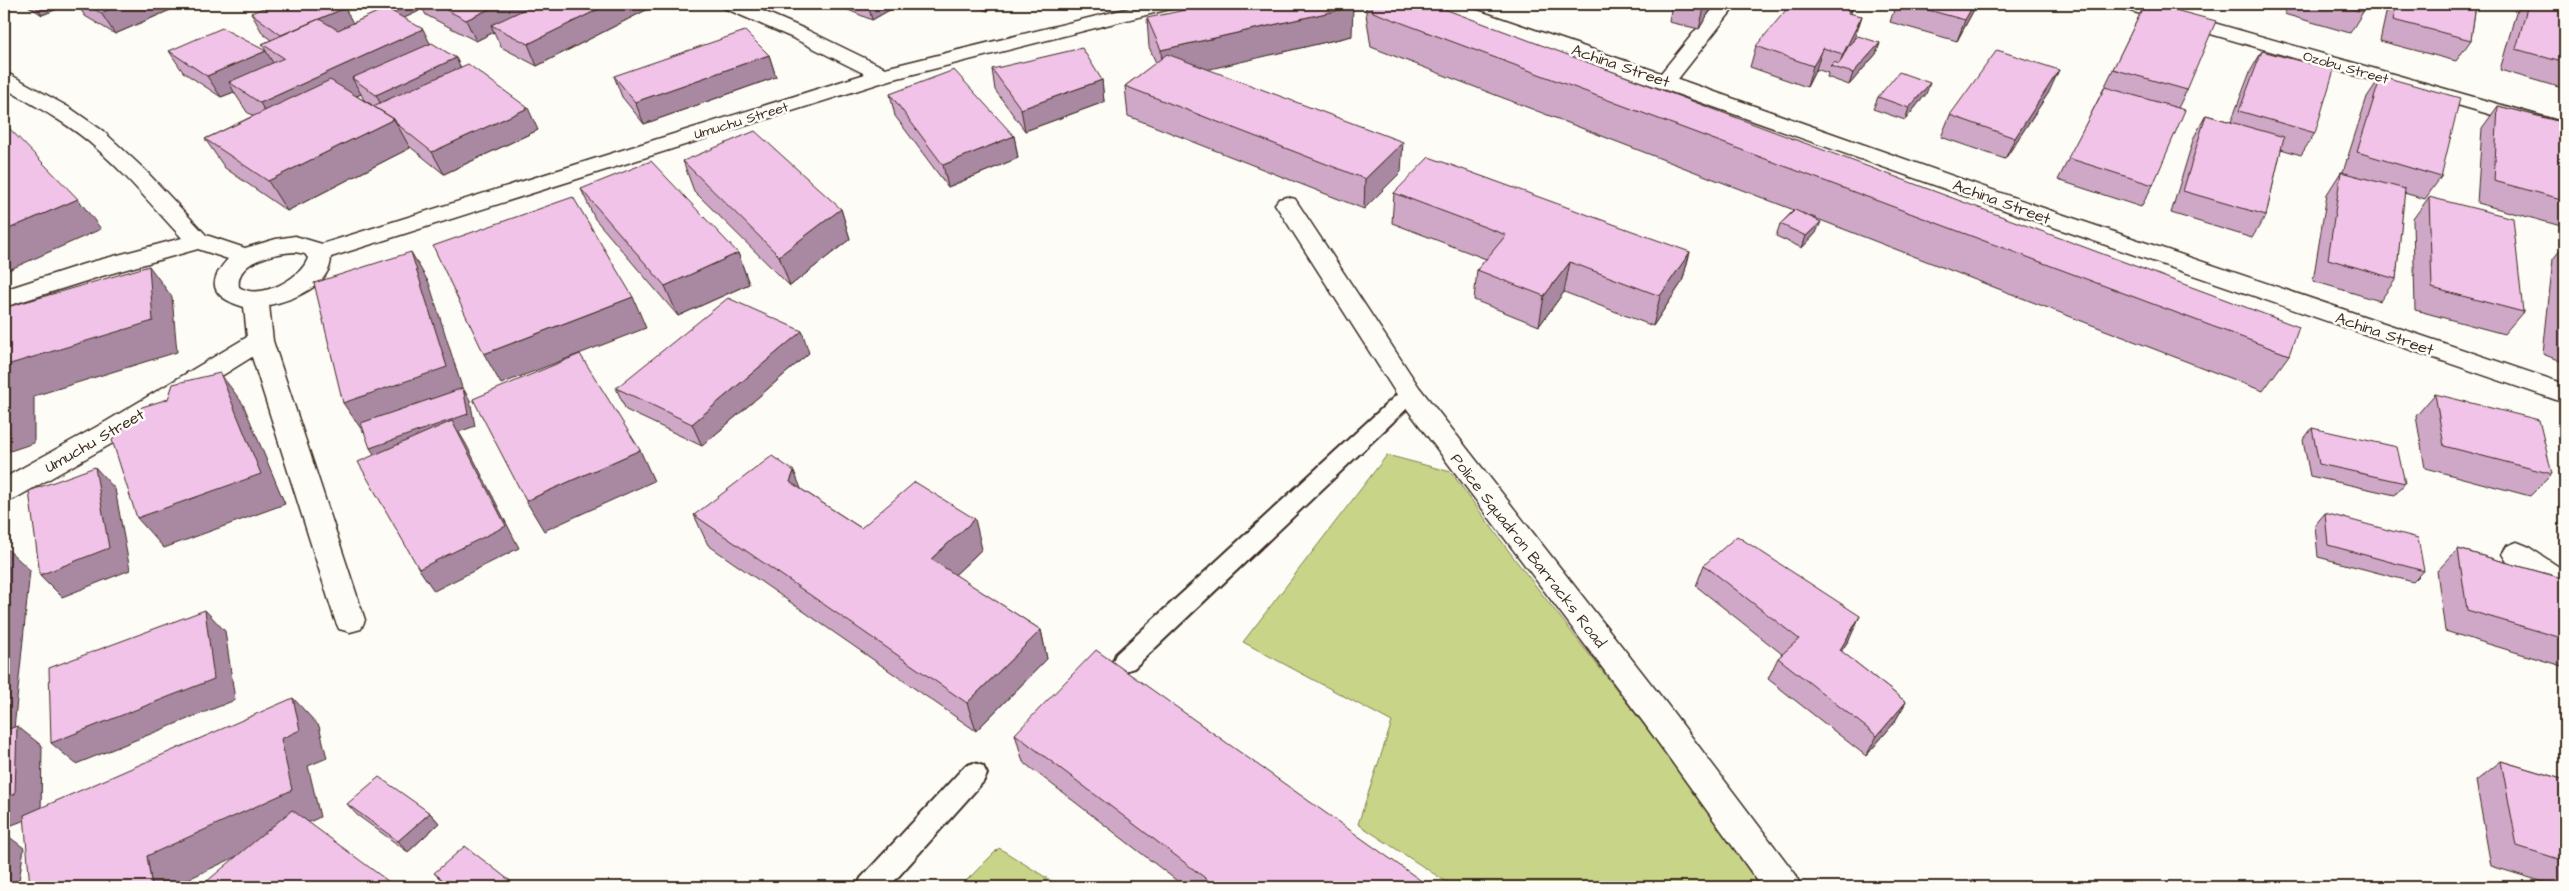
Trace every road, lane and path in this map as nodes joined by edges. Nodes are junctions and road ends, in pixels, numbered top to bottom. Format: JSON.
{"nodes":[{"id":1,"x":732,"y":4,"type":"edge"},
{"id":2,"x":1167,"y":4,"type":"edge"},
{"id":3,"x":1441,"y":4,"type":"edge"},
{"id":4,"x":1727,"y":4,"type":"edge"},
{"id":5,"x":2127,"y":4,"type":"edge"},
{"id":6,"x":883,"y":75,"type":"junction"},
{"id":7,"x":4,"y":79,"type":"edge"},
{"id":8,"x":1665,"y":80,"type":"junction"},
{"id":9,"x":2565,"y":130,"type":"edge"},
{"id":10,"x":1287,"y":204,"type":"dead end"},
{"id":11,"x":198,"y":241,"type":"junction"},
{"id":12,"x":318,"y":254,"type":"junction"},
{"id":13,"x":246,"y":258,"type":"junction"},
{"id":14,"x":256,"y":298,"type":"junction"},
{"id":15,"x":4,"y":299,"type":"edge"},
{"id":16,"x":260,"y":341,"type":"junction"},
{"id":17,"x":1410,"y":394,"type":"junction"},
{"id":18,"x":2565,"y":394,"type":"edge"},
{"id":19,"x":4,"y":491,"type":"edge"},
{"id":20,"x":2517,"y":554,"type":"dead end"},
{"id":21,"x":2565,"y":587,"type":"edge"},
{"id":22,"x":350,"y":620,"type":"dead end"},
{"id":23,"x":1124,"y":661,"type":"dead end"},
{"id":24,"x":974,"y":774,"type":"dead end"},
{"id":25,"x":872,"y":887,"type":"edge"},
{"id":26,"x":1783,"y":887,"type":"edge"}],
"edges":[{"from":1,"to":6,"type":"street"},
{"from":2,"to":6,"type":"street","name":"Umuchu Street"},
{"from":3,"to":8,"type":"street","name":"Achina Street"},
{"from":4,"to":8,"type":"street"},
{"from":5,"to":9,"type":"street","name":"Ozobu Street"},
{"from":6,"to":12,"type":"street","name":"Umuchu Street"},
{"from":7,"to":11,"type":"street"},
{"from":8,"to":18,"type":"street","name":"Achina Street"},
{"from":10,"to":17,"type":"street","name":"Police Squadron Barracks Road"},
{"from":11,"to":13,"type":"street"},
{"from":11,"to":15,"type":"street"},
{"from":12,"to":13,"type":"street"},
{"from":12,"to":14,"type":"street"},
{"from":13,"to":14,"type":"street"},
{"from":14,"to":16,"type":"street"},
{"from":16,"to":19,"type":"street","name":"Umuchu Street"},
{"from":16,"to":22,"type":"street"},
{"from":17,"to":23,"type":"lane"},
{"from":17,"to":26,"type":"street","name":"Police Squadron Barracks Road"},
{"from":20,"to":21,"type":"street"},
{"from":24,"to":25,"type":"lane"}]}
